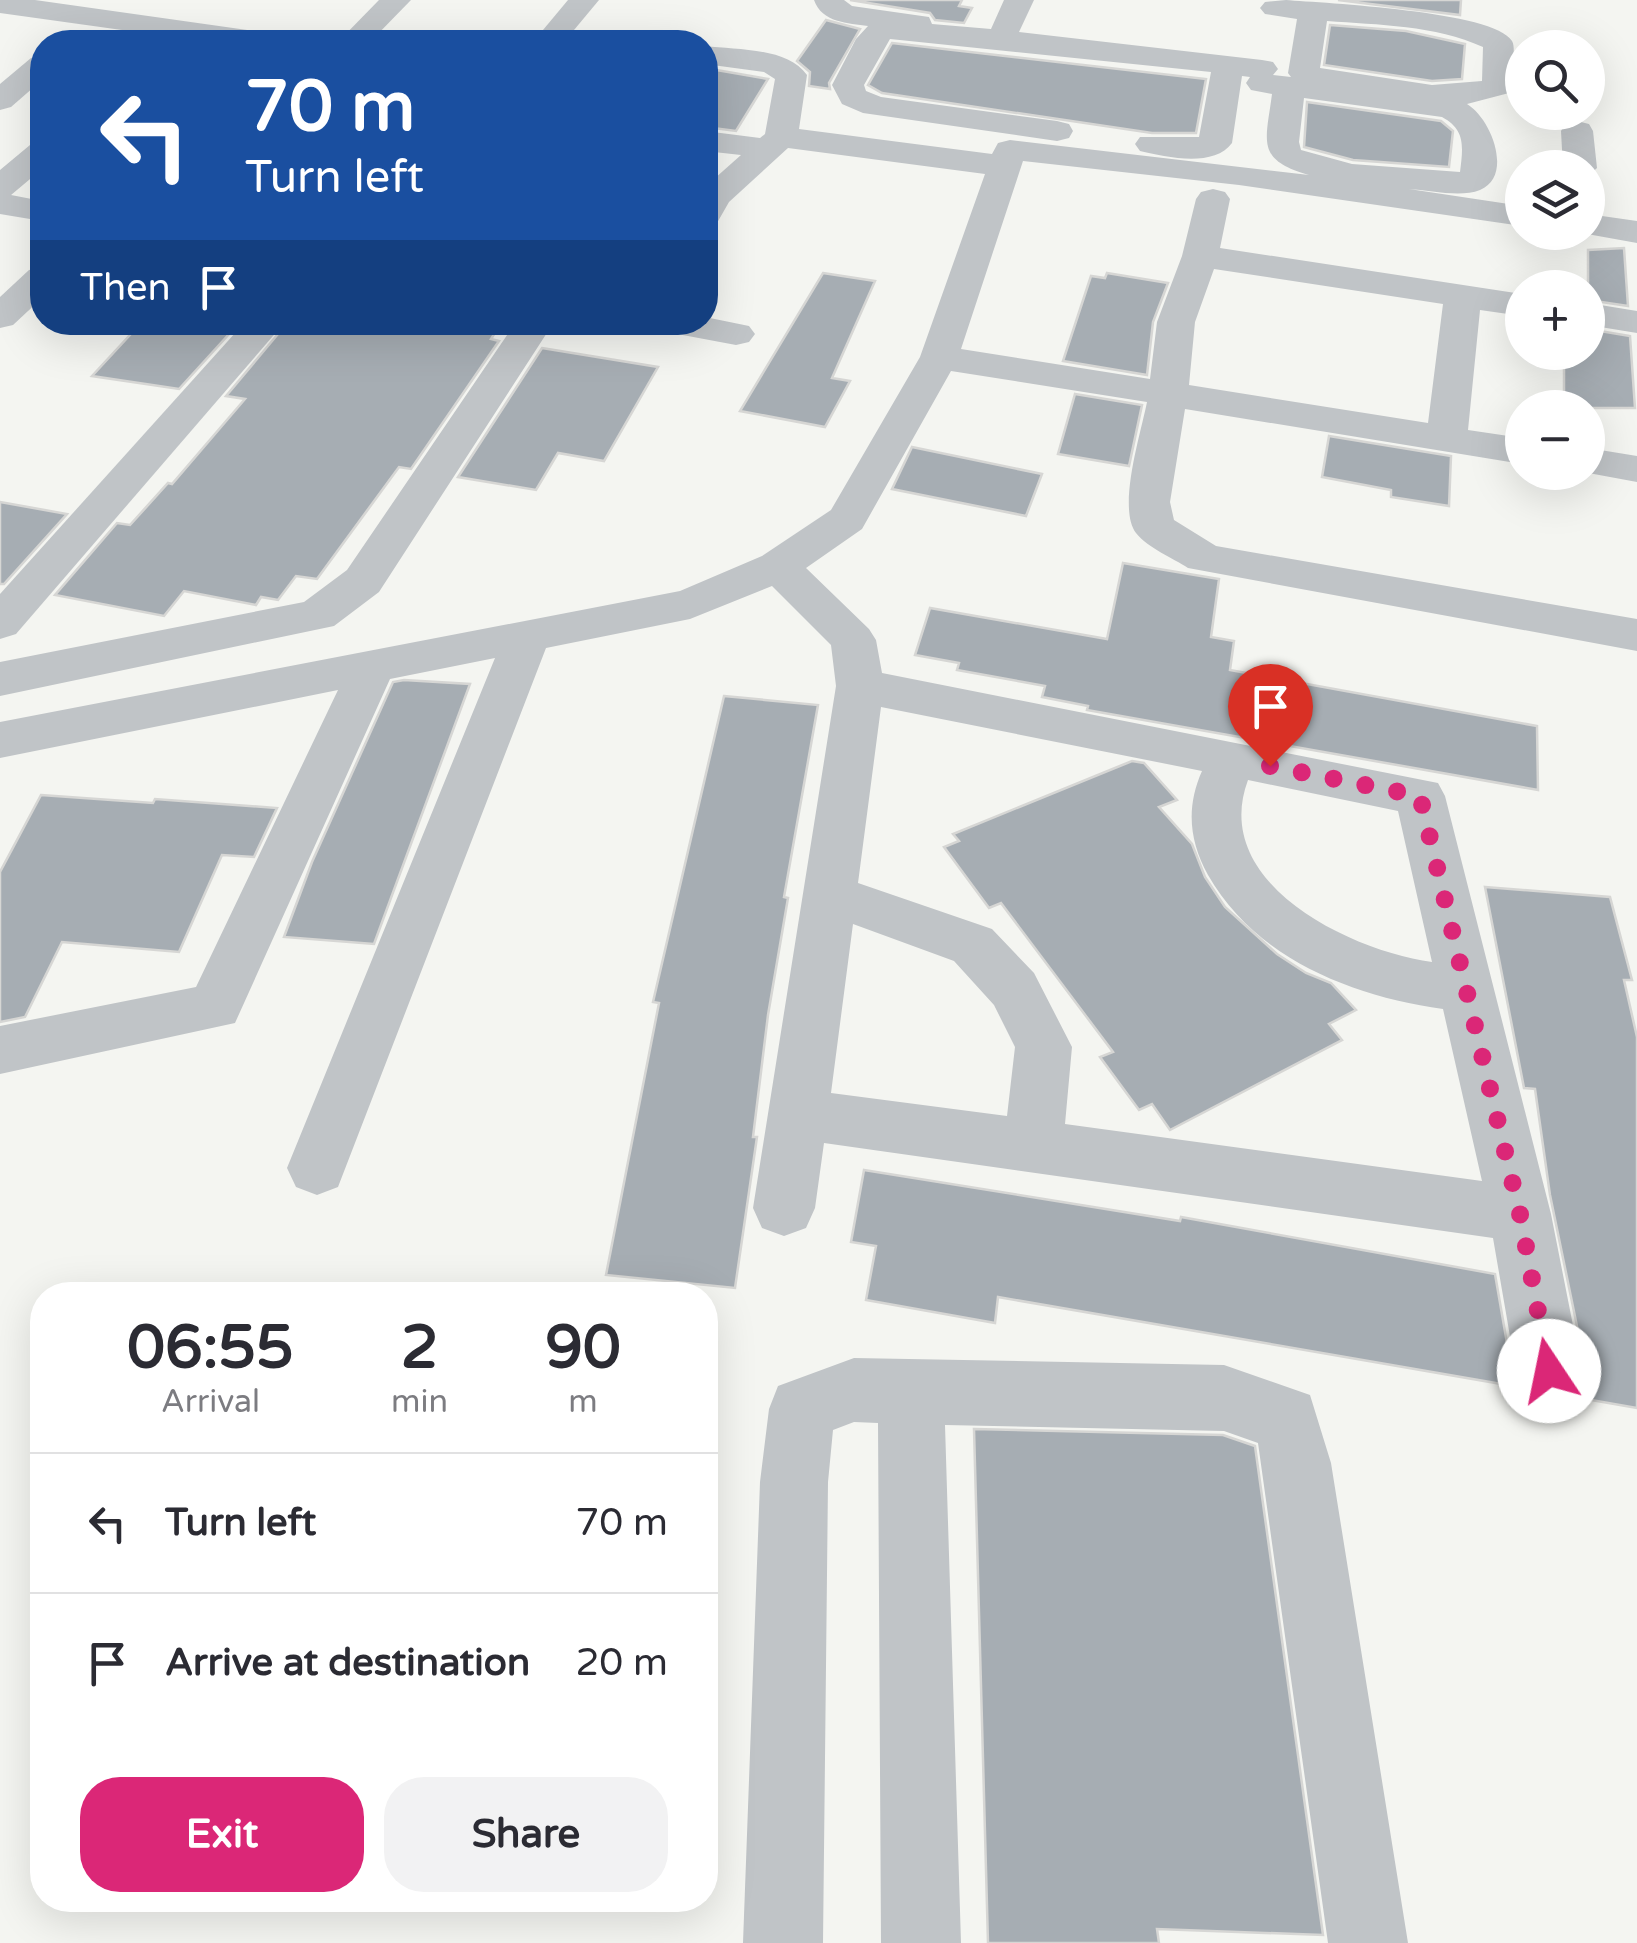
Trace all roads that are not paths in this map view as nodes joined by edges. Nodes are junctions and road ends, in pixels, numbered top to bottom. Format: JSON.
{"nodes":[{"id":1,"x":202,"y":0,"type":"edge"},
{"id":2,"x":396,"y":0,"type":"edge"},
{"id":3,"x":584,"y":0,"type":"edge"},
{"id":4,"x":828,"y":0,"type":"edge"},
{"id":5,"x":1020,"y":0,"type":"edge"},
{"id":6,"x":4,"y":3,"type":"edge"},
{"id":7,"x":1276,"y":4,"type":"edge"},
{"id":8,"x":1320,"y":6,"type":"edge"},
{"id":9,"x":978,"y":12,"type":"dead end"},
{"id":10,"x":1490,"y":13,"type":"dead end"},
{"id":11,"x":101,"y":19,"type":"junction"},
{"id":12,"x":86,"y":30,"type":"edge"},
{"id":13,"x":155,"y":30,"type":"edge"},
{"id":14,"x":178,"y":30,"type":"edge"},
{"id":15,"x":365,"y":30,"type":"edge"},
{"id":16,"x":558,"y":30,"type":"edge"},
{"id":17,"x":1001,"y":38,"type":"junction"},
{"id":18,"x":1055,"y":45,"type":"junction"},
{"id":19,"x":718,"y":57,"type":"edge"},
{"id":20,"x":1228,"y":65,"type":"junction"},
{"id":21,"x":30,"y":75,"type":"edge"},
{"id":22,"x":1272,"y":80,"type":"junction"},
{"id":23,"x":0,"y":100,"type":"edge"},
{"id":24,"x":1254,"y":117,"type":"dead end"},
{"id":25,"x":1023,"y":126,"type":"junction"},
{"id":26,"x":1578,"y":131,"type":"dead end"},
{"id":27,"x":718,"y":141,"type":"edge"},
{"id":28,"x":775,"y":143,"type":"junction"},
{"id":29,"x":1579,"y":150,"type":"edge"},
{"id":30,"x":30,"y":162,"type":"edge"},
{"id":31,"x":1005,"y":166,"type":"junction"},
{"id":32,"x":1232,"y":175,"type":"junction"},
{"id":33,"x":0,"y":188,"type":"edge"},
{"id":34,"x":718,"y":194,"type":"edge"},
{"id":35,"x":0,"y":207,"type":"edge"},
{"id":36,"x":30,"y":212,"type":"edge"},
{"id":37,"x":1505,"y":214,"type":"edge"},
{"id":38,"x":1605,"y":227,"type":"edge"},
{"id":39,"x":1637,"y":232,"type":"edge"},
{"id":40,"x":1200,"y":256,"type":"junction"},
{"id":41,"x":30,"y":289,"type":"edge"},
{"id":42,"x":1464,"y":296,"type":"junction"},
{"id":43,"x":1505,"y":302,"type":"edge"},
{"id":44,"x":0,"y":317,"type":"edge"},
{"id":45,"x":1605,"y":317,"type":"edge"},
{"id":46,"x":1637,"y":322,"type":"edge"},
{"id":47,"x":718,"y":331,"type":"edge"},
{"id":48,"x":736,"y":334,"type":"dead end"},
{"id":49,"x":255,"y":335,"type":"edge"},
{"id":50,"x":526,"y":335,"type":"edge"},
{"id":51,"x":938,"y":356,"type":"junction"},
{"id":52,"x":1168,"y":394,"type":"junction"},
{"id":53,"x":1447,"y":439,"type":"junction"},
{"id":54,"x":1505,"y":448,"type":"edge"},
{"id":55,"x":1605,"y":465,"type":"edge"},
{"id":56,"x":1637,"y":470,"type":"edge"},
{"id":57,"x":778,"y":566,"type":"junction"},
{"id":58,"x":0,"y":624,"type":"edge"},
{"id":59,"x":1637,"y":634,"type":"edge"},
{"id":60,"x":527,"y":637,"type":"junction"},
{"id":61,"x":372,"y":668,"type":"junction"},
{"id":62,"x":0,"y":679,"type":"edge"},
{"id":63,"x":860,"y":686,"type":"junction"},
{"id":64,"x":6,"y":749,"type":"edge"},
{"id":65,"x":1232,"y":758,"type":"junction"},
{"id":66,"x":828,"y":894,"type":"junction"},
{"id":67,"x":1466,"y":990,"type":"junction"},
{"id":68,"x":0,"y":1050,"type":"edge"},
{"id":69,"x":799,"y":1114,"type":"junction"},
{"id":70,"x":1033,"y":1146,"type":"junction"},
{"id":71,"x":317,"y":1168,"type":"dead end"},
{"id":72,"x":784,"y":1208,"type":"dead end"},
{"id":73,"x":1520,"y":1214,"type":"junction"},
{"id":74,"x":1549,"y":1371,"type":"dead end"},
{"id":75,"x":910,"y":1392,"type":"junction"},
{"id":76,"x":783,"y":1943,"type":"edge"},
{"id":77,"x":921,"y":1943,"type":"edge"},
{"id":78,"x":1368,"y":1943,"type":"edge"}],
"edges":[{"from":1,"to":14,"type":"street"},
{"from":2,"to":15,"type":"street"},
{"from":3,"to":16,"type":"street"},
{"from":4,"to":9,"type":"street"},
{"from":5,"to":17,"type":"street"},
{"from":6,"to":11,"type":"street"},
{"from":7,"to":8,"type":"street"},
{"from":7,"to":22,"type":"street"},
{"from":8,"to":8,"type":"street"},
{"from":8,"to":10,"type":"street"},
{"from":11,"to":12,"type":"street"},
{"from":11,"to":13,"type":"street"},
{"from":17,"to":18,"type":"street"},
{"from":17,"to":25,"type":"street"},
{"from":18,"to":20,"type":"street"},
{"from":18,"to":25,"type":"street"},
{"from":19,"to":28,"type":"street"},
{"from":20,"to":22,"type":"street"},
{"from":20,"to":25,"type":"street"},
{"from":21,"to":23,"type":"street"},
{"from":22,"to":22,"type":"street"},
{"from":22,"to":24,"type":"street"},
{"from":26,"to":29,"type":"street"},
{"from":27,"to":28,"type":"street"},
{"from":28,"to":31,"type":"street"},
{"from":28,"to":34,"type":"street"},
{"from":30,"to":33,"type":"street"},
{"from":31,"to":32,"type":"street"},
{"from":31,"to":51,"type":"street"},
{"from":32,"to":37,"type":"street"},
{"from":32,"to":40,"type":"street"},
{"from":35,"to":36,"type":"street"},
{"from":38,"to":39,"type":"street"},
{"from":40,"to":42,"type":"street"},
{"from":40,"to":52,"type":"street"},
{"from":41,"to":44,"type":"street"},
{"from":42,"to":43,"type":"street"},
{"from":42,"to":53,"type":"street"},
{"from":45,"to":46,"type":"street"},
{"from":47,"to":48,"type":"street"},
{"from":49,"to":58,"type":"street"},
{"from":50,"to":62,"type":"street"},
{"from":51,"to":52,"type":"street"},
{"from":51,"to":57,"type":"street"},
{"from":52,"to":53,"type":"street"},
{"from":52,"to":59,"type":"street"},
{"from":53,"to":54,"type":"street"},
{"from":55,"to":56,"type":"street"},
{"from":57,"to":60,"type":"street"},
{"from":57,"to":63,"type":"street"},
{"from":60,"to":61,"type":"street"},
{"from":60,"to":71,"type":"street"},
{"from":61,"to":64,"type":"street"},
{"from":61,"to":68,"type":"street"},
{"from":63,"to":65,"type":"street"},
{"from":63,"to":66,"type":"street"},
{"from":65,"to":67,"type":"street"},
{"from":65,"to":67,"type":"street"},
{"from":66,"to":69,"type":"street"},
{"from":66,"to":70,"type":"street"},
{"from":67,"to":73,"type":"street"},
{"from":69,"to":70,"type":"street"},
{"from":69,"to":72,"type":"street"},
{"from":70,"to":73,"type":"street"},
{"from":73,"to":74,"type":"street"},
{"from":75,"to":76,"type":"street"},
{"from":75,"to":77,"type":"street"},
{"from":75,"to":78,"type":"street"}]}
